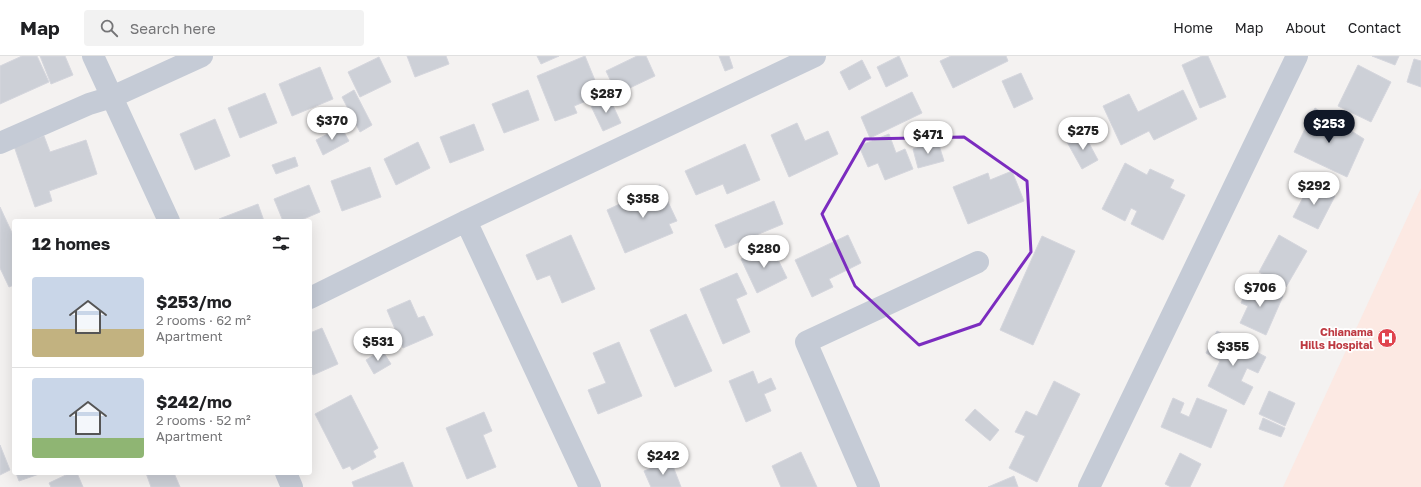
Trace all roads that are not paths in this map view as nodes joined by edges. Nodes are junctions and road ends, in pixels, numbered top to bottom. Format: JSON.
{"nodes":[{"id":1,"x":93,"y":56,"type":"edge"},
{"id":2,"x":202,"y":56,"type":"edge"},
{"id":3,"x":814,"y":56,"type":"edge"},
{"id":4,"x":1297,"y":56,"type":"edge"},
{"id":5,"x":112,"y":97,"type":"junction"},
{"id":6,"x":0,"y":143,"type":"edge"},
{"id":7,"x":168,"y":219,"type":"edge"},
{"id":8,"x":466,"y":221,"type":"junction"},
{"id":9,"x":978,"y":262,"type":"dead end"},
{"id":10,"x":312,"y":297,"type":"edge"},
{"id":11,"x":287,"y":475,"type":"edge"},
{"id":12,"x":292,"y":487,"type":"edge"},
{"id":13,"x":590,"y":487,"type":"edge"},
{"id":14,"x":869,"y":487,"type":"edge"},
{"id":15,"x":1089,"y":487,"type":"edge"}],
"edges":[{"from":1,"to":5,"type":"street"},
{"from":2,"to":5,"type":"street"},
{"from":3,"to":8,"type":"street"},
{"from":4,"to":15,"type":"street"},
{"from":5,"to":6,"type":"street"},
{"from":5,"to":7,"type":"street"},
{"from":8,"to":10,"type":"street"},
{"from":8,"to":13,"type":"street"},
{"from":9,"to":14,"type":"street"},
{"from":11,"to":12,"type":"street"}]}
